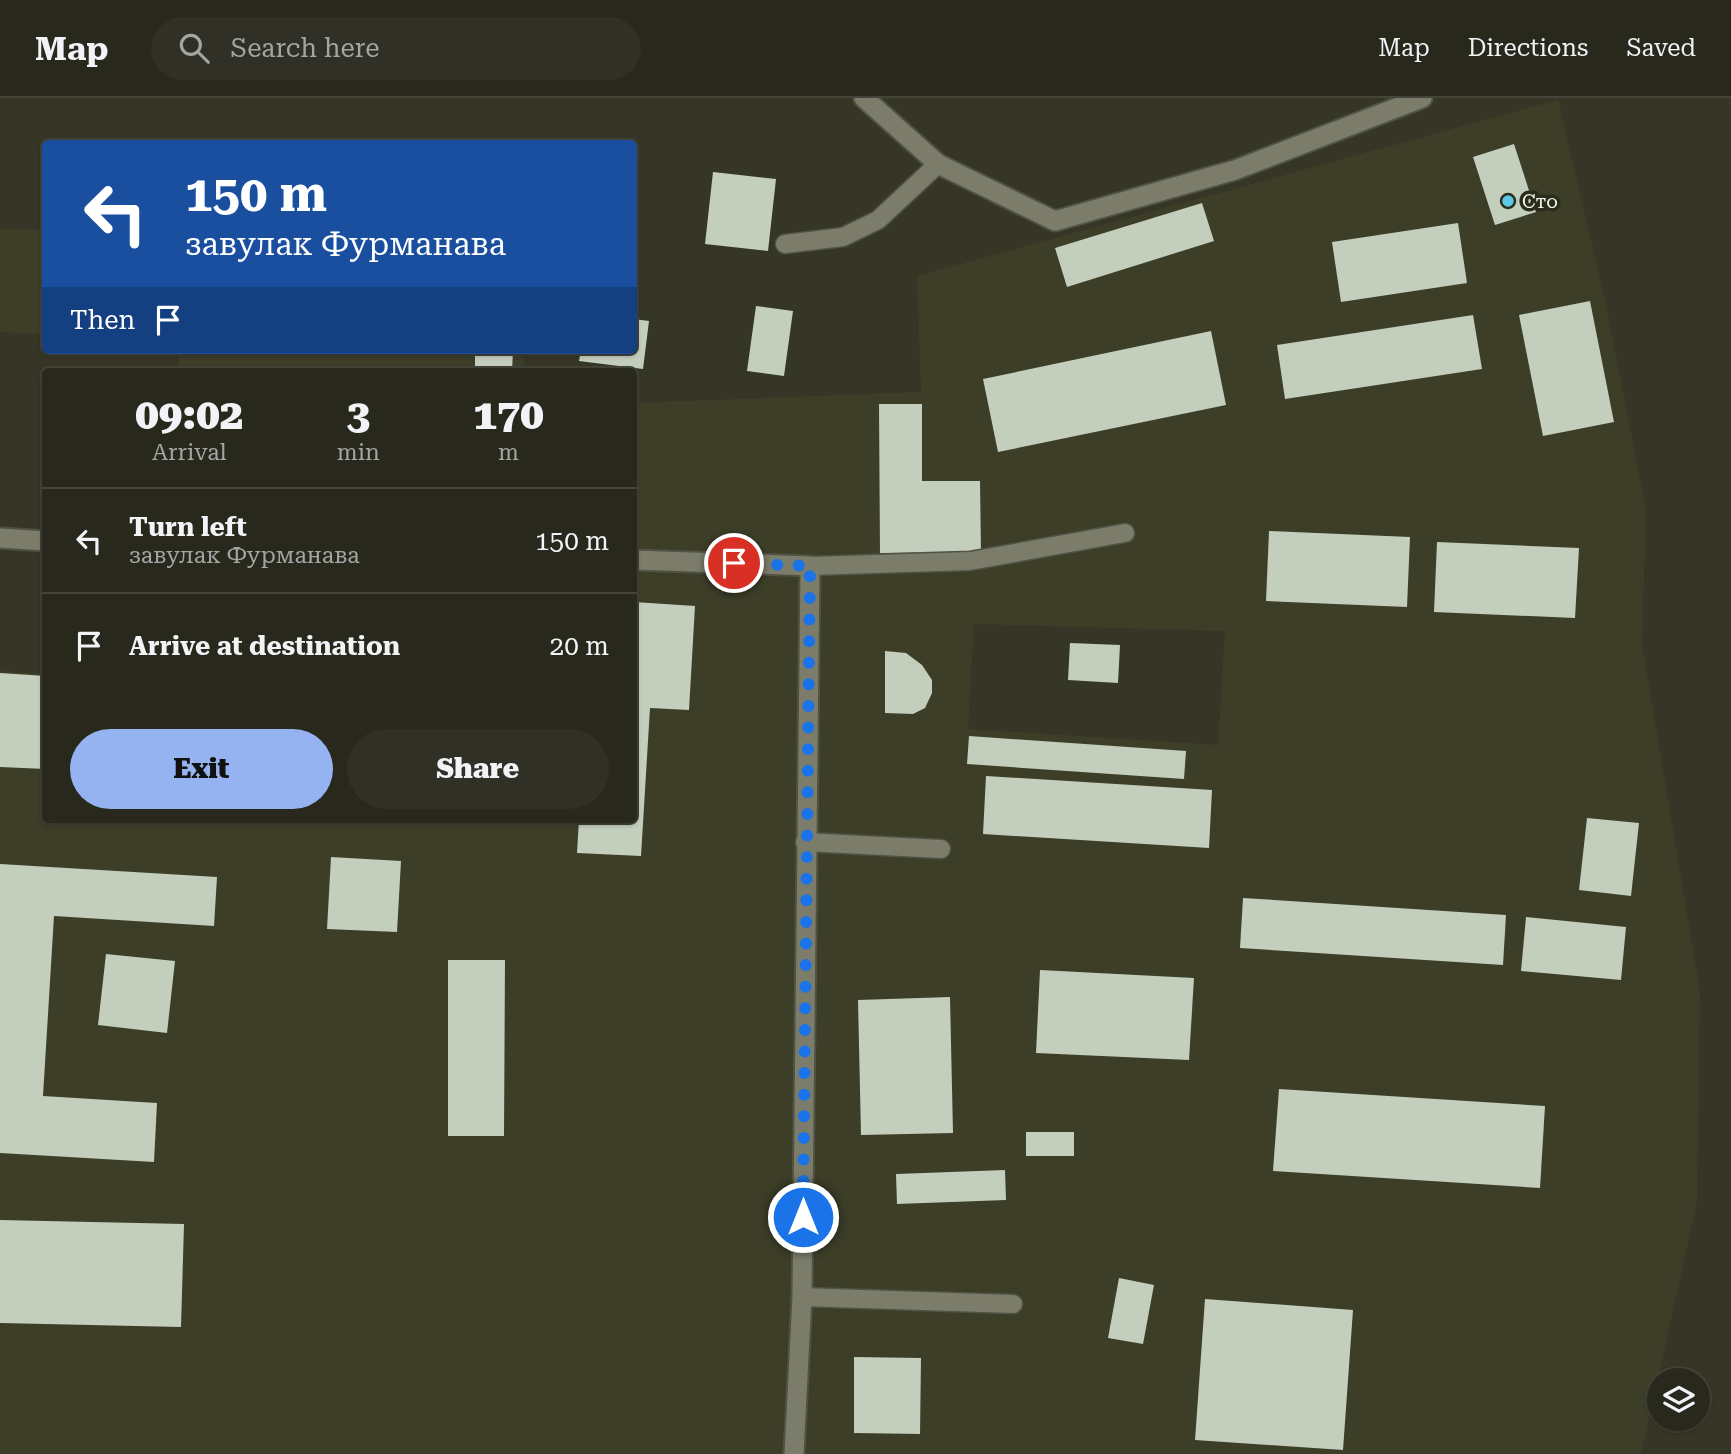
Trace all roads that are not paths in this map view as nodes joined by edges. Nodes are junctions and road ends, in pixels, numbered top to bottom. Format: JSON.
{"nodes":[{"id":1,"x":864,"y":98,"type":"edge"},
{"id":2,"x":1422,"y":98,"type":"edge"},
{"id":3,"x":938,"y":164,"type":"junction"},
{"id":4,"x":785,"y":244,"type":"dead end"},
{"id":5,"x":1125,"y":533,"type":"dead end"},
{"id":6,"x":0,"y":538,"type":"edge"},
{"id":7,"x":42,"y":541,"type":"edge"},
{"id":8,"x":637,"y":560,"type":"edge"},
{"id":9,"x":810,"y":566,"type":"junction"},
{"id":10,"x":805,"y":842,"type":"junction"},
{"id":11,"x":941,"y":849,"type":"dead end"},
{"id":12,"x":802,"y":1297,"type":"junction"},
{"id":13,"x":1013,"y":1304,"type":"dead end"},
{"id":14,"x":794,"y":1454,"type":"edge"}],
"edges":[{"from":1,"to":3,"type":"street"},
{"from":2,"to":3,"type":"street"},
{"from":3,"to":4,"type":"lane"},
{"from":5,"to":9,"type":"lane"},
{"from":6,"to":7,"type":"street"},
{"from":8,"to":9,"type":"street"},
{"from":9,"to":10,"type":"street"},
{"from":10,"to":11,"type":"lane"},
{"from":10,"to":12,"type":"street"},
{"from":12,"to":13,"type":"lane"},
{"from":12,"to":14,"type":"street"}]}
